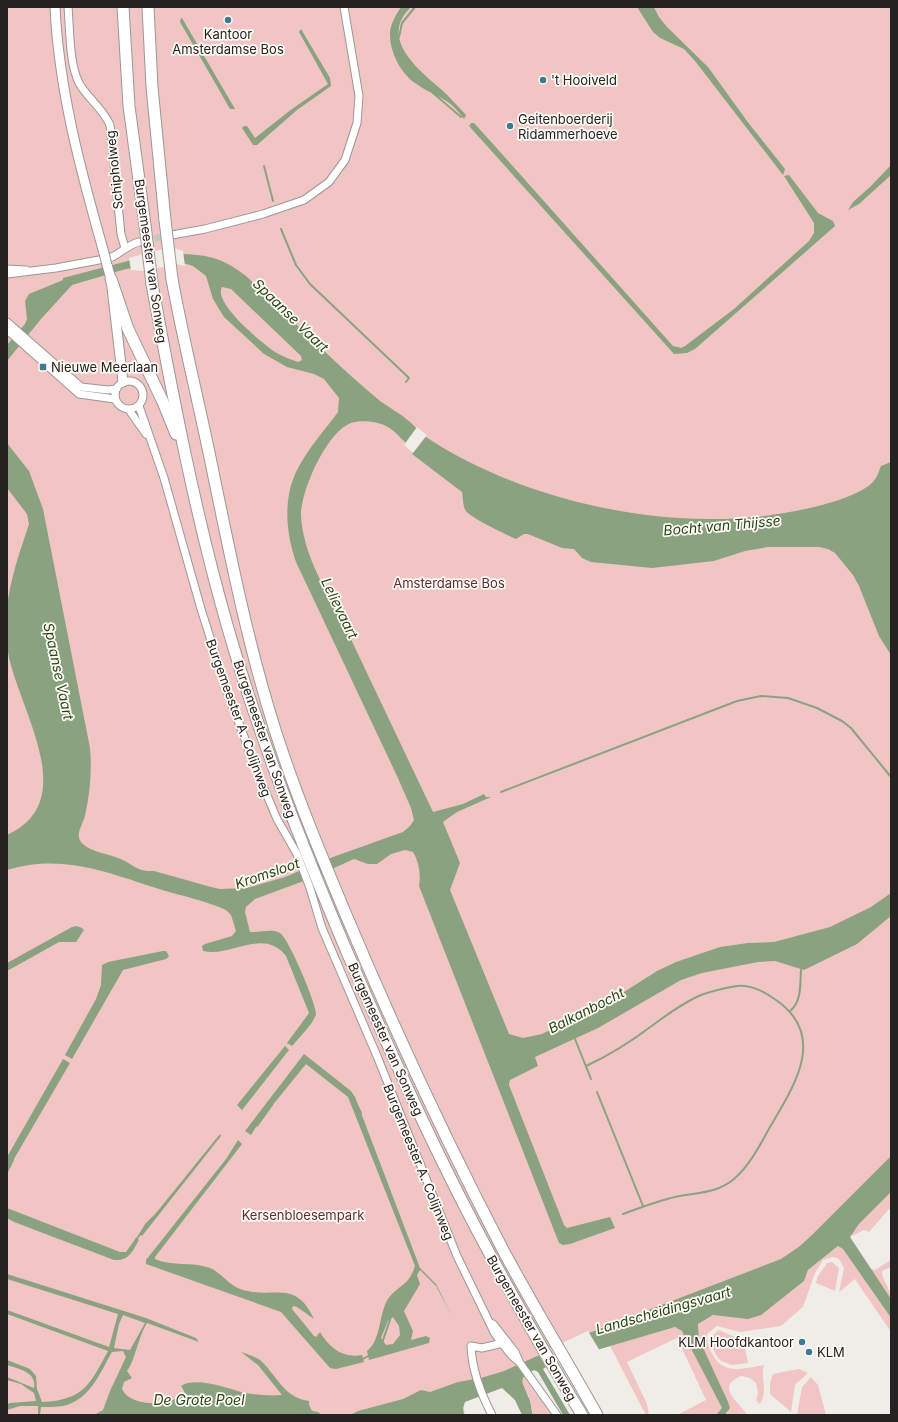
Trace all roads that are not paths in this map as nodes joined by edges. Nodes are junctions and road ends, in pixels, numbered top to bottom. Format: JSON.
{"nodes":[{"id":1,"x":54,"y":7,"type":"edge"},
{"id":2,"x":68,"y":7,"type":"edge"},
{"id":3,"x":123,"y":7,"type":"edge"},
{"id":4,"x":148,"y":7,"type":"edge"},
{"id":5,"x":344,"y":7,"type":"edge"},
{"id":6,"x":172,"y":235,"type":"tunnel mouth"},
{"id":7,"x":139,"y":242,"type":"tunnel mouth"},
{"id":8,"x":125,"y":248,"type":"junction"},
{"id":9,"x":105,"y":257,"type":"junction"},
{"id":10,"x":7,"y":269,"type":"edge"},
{"id":11,"x":26,"y":270,"type":"junction"},
{"id":12,"x":7,"y":274,"type":"edge"},
{"id":13,"x":111,"y":279,"type":"junction"},
{"id":14,"x":9,"y":328,"type":"edge"},
{"id":15,"x":29,"y":346,"type":"junction"},
{"id":16,"x":120,"y":386,"type":"junction"},
{"id":17,"x":115,"y":399,"type":"junction"},
{"id":18,"x":139,"y":406,"type":"junction"},
{"id":19,"x":129,"y":410,"type":"junction"},
{"id":20,"x":149,"y":438,"type":"junction"},
{"id":21,"x":189,"y":474,"type":"junction"},
{"id":22,"x":301,"y":852,"type":"junction"},
{"id":23,"x":505,"y":1343,"type":"junction"},
{"id":24,"x":492,"y":1415,"type":"edge"},
{"id":25,"x":557,"y":1415,"type":"edge"},
{"id":26,"x":582,"y":1415,"type":"edge"},
{"id":27,"x":597,"y":1415,"type":"edge"}],
"edges":[{"from":1,"to":9,"type":"main road"},
{"from":2,"to":8,"type":"street","name":"Schipholweg"},
{"from":3,"to":21,"type":"highway","name":"Burgemeester van Sonweg","bridge":true},
{"from":4,"to":27,"type":"highway","name":"Burgemeester van Sonweg","bridge":true},
{"from":5,"to":6,"type":"street"},
{"from":7,"to":8,"type":"street"},
{"from":8,"to":9,"type":"street"},
{"from":9,"to":11,"type":"street"},
{"from":9,"to":13,"type":"main road","bridge":true},
{"from":10,"to":11,"type":"street"},
{"from":11,"to":12,"type":"street"},
{"from":13,"to":16,"type":"main road"},
{"from":13,"to":21,"type":"highway"},
{"from":14,"to":15,"type":"street"},
{"from":15,"to":16,"type":"street"},
{"from":15,"to":17,"type":"street"},
{"from":16,"to":17,"type":"street"},
{"from":16,"to":18,"type":"street"},
{"from":17,"to":19,"type":"street"},
{"from":18,"to":19,"type":"street"},
{"from":18,"to":20,"type":"street","name":"Burgemeester A. Colijnweg"},
{"from":19,"to":20,"type":"street","name":"Burgemeester A. Colijnweg"},
{"from":20,"to":22,"type":"street","name":"Burgemeester A. Colijnweg"},
{"from":21,"to":22,"type":"highway","name":"Burgemeester van Sonweg"},
{"from":22,"to":23,"type":"street","name":"Burgemeester A. Colijnweg"},
{"from":22,"to":26,"type":"highway","name":"Burgemeester van Sonweg"},
{"from":23,"to":24,"type":"street"},
{"from":23,"to":25,"type":"street","name":"Burgemeester A. Colijnweg"}]}
